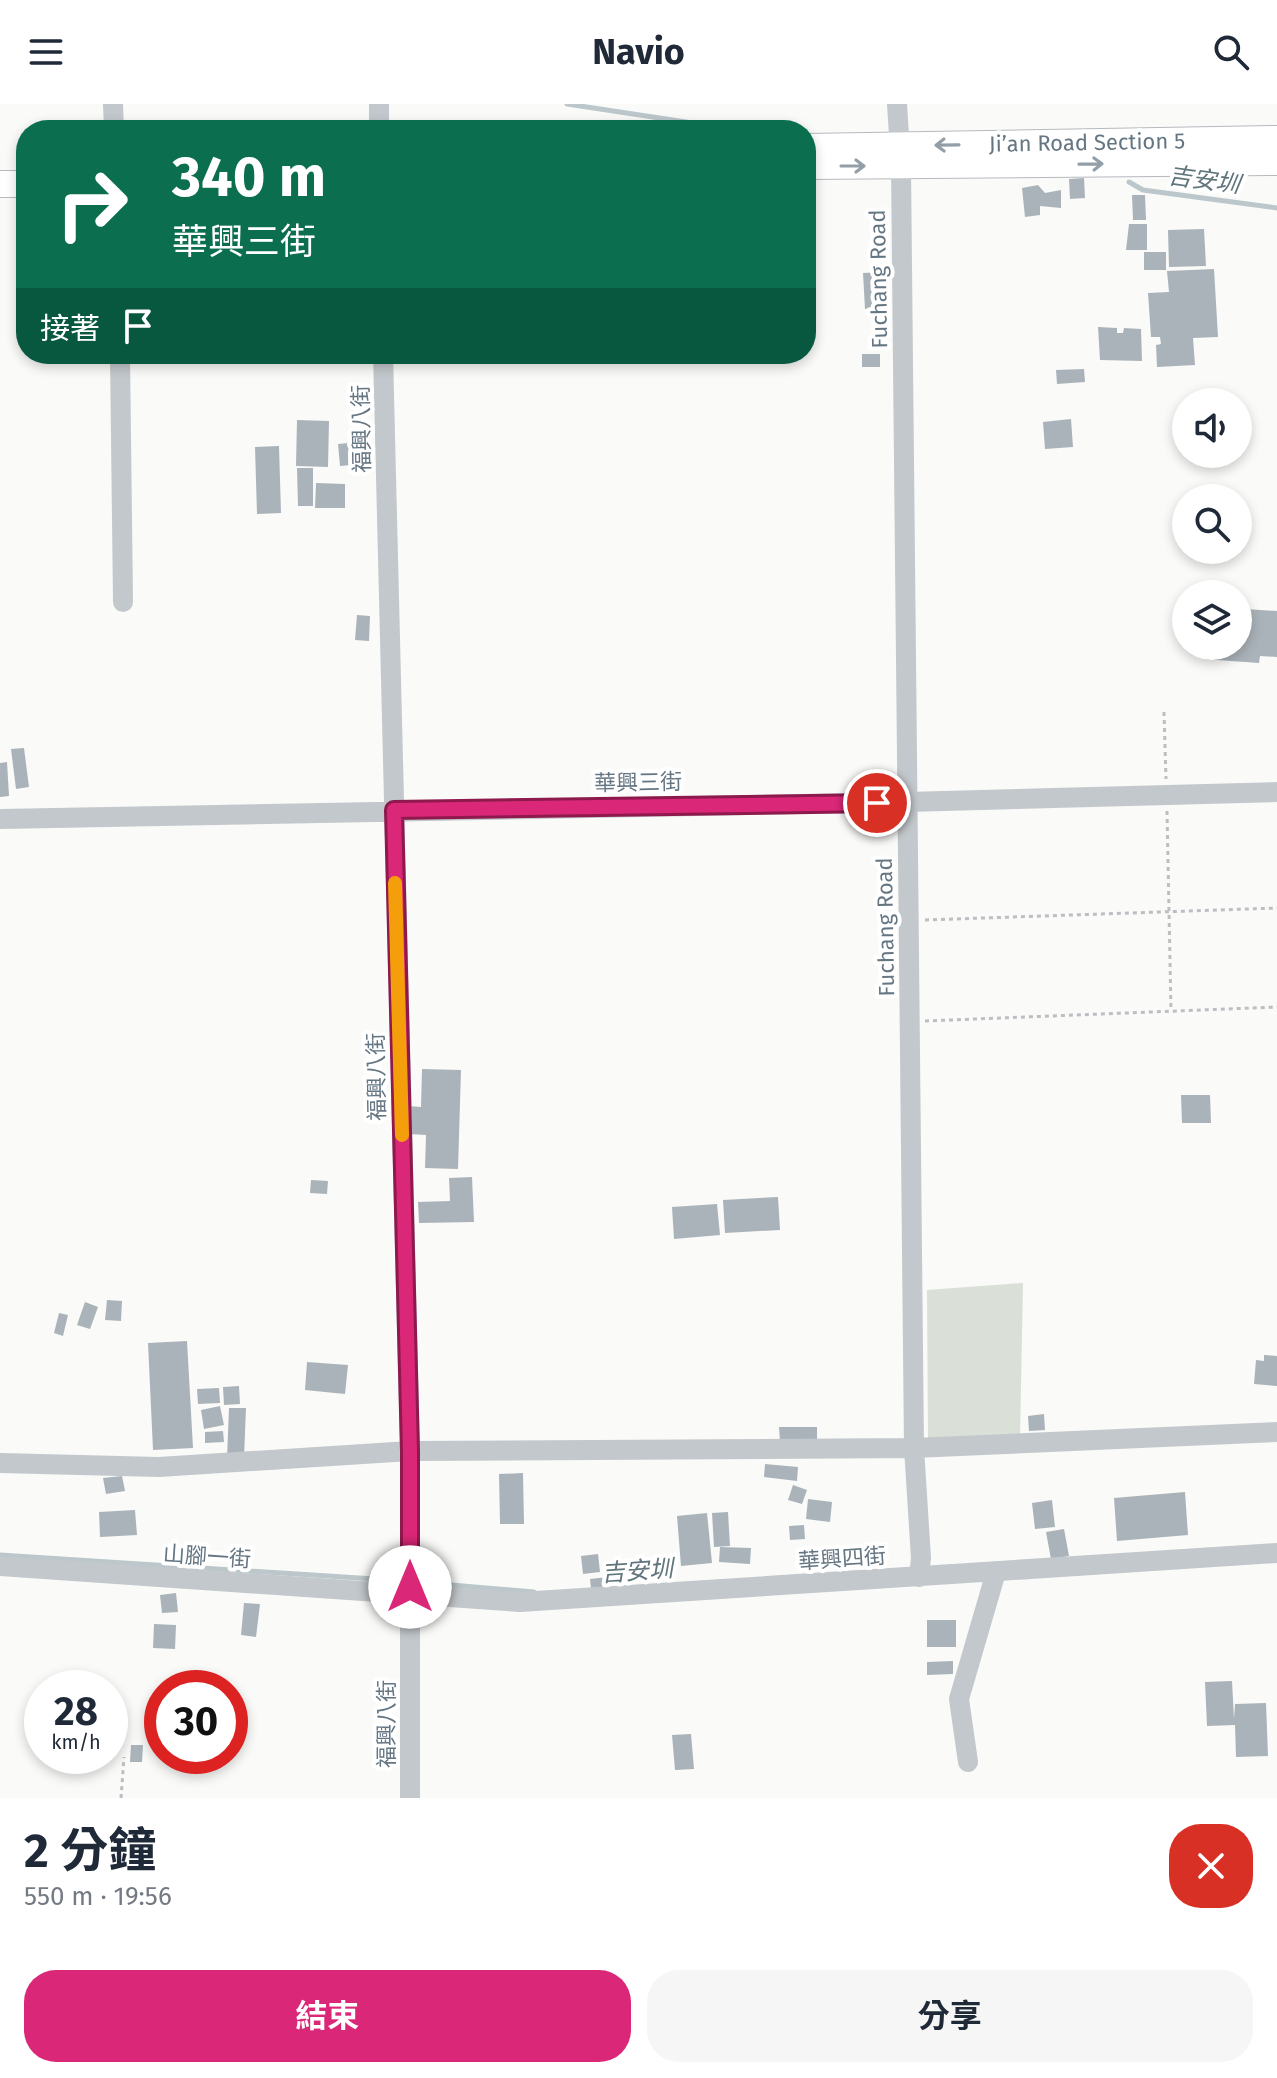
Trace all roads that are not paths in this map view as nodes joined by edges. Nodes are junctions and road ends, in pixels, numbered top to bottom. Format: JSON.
{"nodes":[{"id":1,"x":897,"y":104,"type":"edge"},
{"id":2,"x":1277,"y":139,"type":"edge"},
{"id":3,"x":816,"y":148,"type":"edge"},
{"id":4,"x":899,"y":156,"type":"junction"},
{"id":5,"x":1277,"y":162,"type":"edge"},
{"id":6,"x":816,"y":165,"type":"edge"},
{"id":7,"x":120,"y":364,"type":"edge"},
{"id":8,"x":383,"y":364,"type":"edge"},
{"id":9,"x":123,"y":602,"type":"dead end"},
{"id":10,"x":1277,"y":792,"type":"edge"},
{"id":11,"x":907,"y":802,"type":"junction"},
{"id":12,"x":394,"y":810,"type":"junction"},
{"id":13,"x":0,"y":819,"type":"edge"},
{"id":14,"x":1277,"y":1432,"type":"edge"},
{"id":15,"x":914,"y":1448,"type":"junction"},
{"id":16,"x":410,"y":1451,"type":"junction"},
{"id":17,"x":0,"y":1463,"type":"edge"},
{"id":18,"x":1277,"y":1553,"type":"edge"},
{"id":19,"x":0,"y":1566,"type":"edge"},
{"id":20,"x":920,"y":1569,"type":"junction"},
{"id":21,"x":996,"y":1572,"type":"junction"},
{"id":22,"x":410,"y":1585,"type":"junction"},
{"id":23,"x":968,"y":1762,"type":"dead end"},
{"id":24,"x":410,"y":1798,"type":"edge"}],
"edges":[{"from":1,"to":4,"type":"street","name":"Fuchang Road"},
{"from":2,"to":4,"type":"main road","name":"Ji’an Road Section 5","one_way":true},
{"from":3,"to":4,"type":"main road"},
{"from":4,"to":5,"type":"main road","name":"Ji’an Road Section 5","one_way":true},
{"from":6,"to":4,"type":"main road","one_way":true},
{"from":4,"to":11,"type":"street","name":"Fuchang Road"},
{"from":7,"to":9,"type":"street"},
{"from":8,"to":12,"type":"street","name":"福興八街"},
{"from":10,"to":11,"type":"street","name":"華興三街"},
{"from":11,"to":12,"type":"street","name":"華興三街"},
{"from":11,"to":15,"type":"street","name":"Fuchang Road"},
{"from":12,"to":13,"type":"street","name":"華興三街"},
{"from":12,"to":16,"type":"street","name":"福興八街"},
{"from":14,"to":15,"type":"street"},
{"from":15,"to":16,"type":"street"},
{"from":15,"to":20,"type":"street","name":"Fuchang Road"},
{"from":16,"to":17,"type":"street"},
{"from":16,"to":22,"type":"street","name":"福興八街"},
{"from":18,"to":21,"type":"street","name":"華興四街"},
{"from":19,"to":22,"type":"street","name":"山腳一街"},
{"from":20,"to":21,"type":"street","name":"華興四街"},
{"from":20,"to":22,"type":"street","name":"華興四街"},
{"from":21,"to":23,"type":"street"},
{"from":22,"to":24,"type":"street","name":"福興八街"}]}
